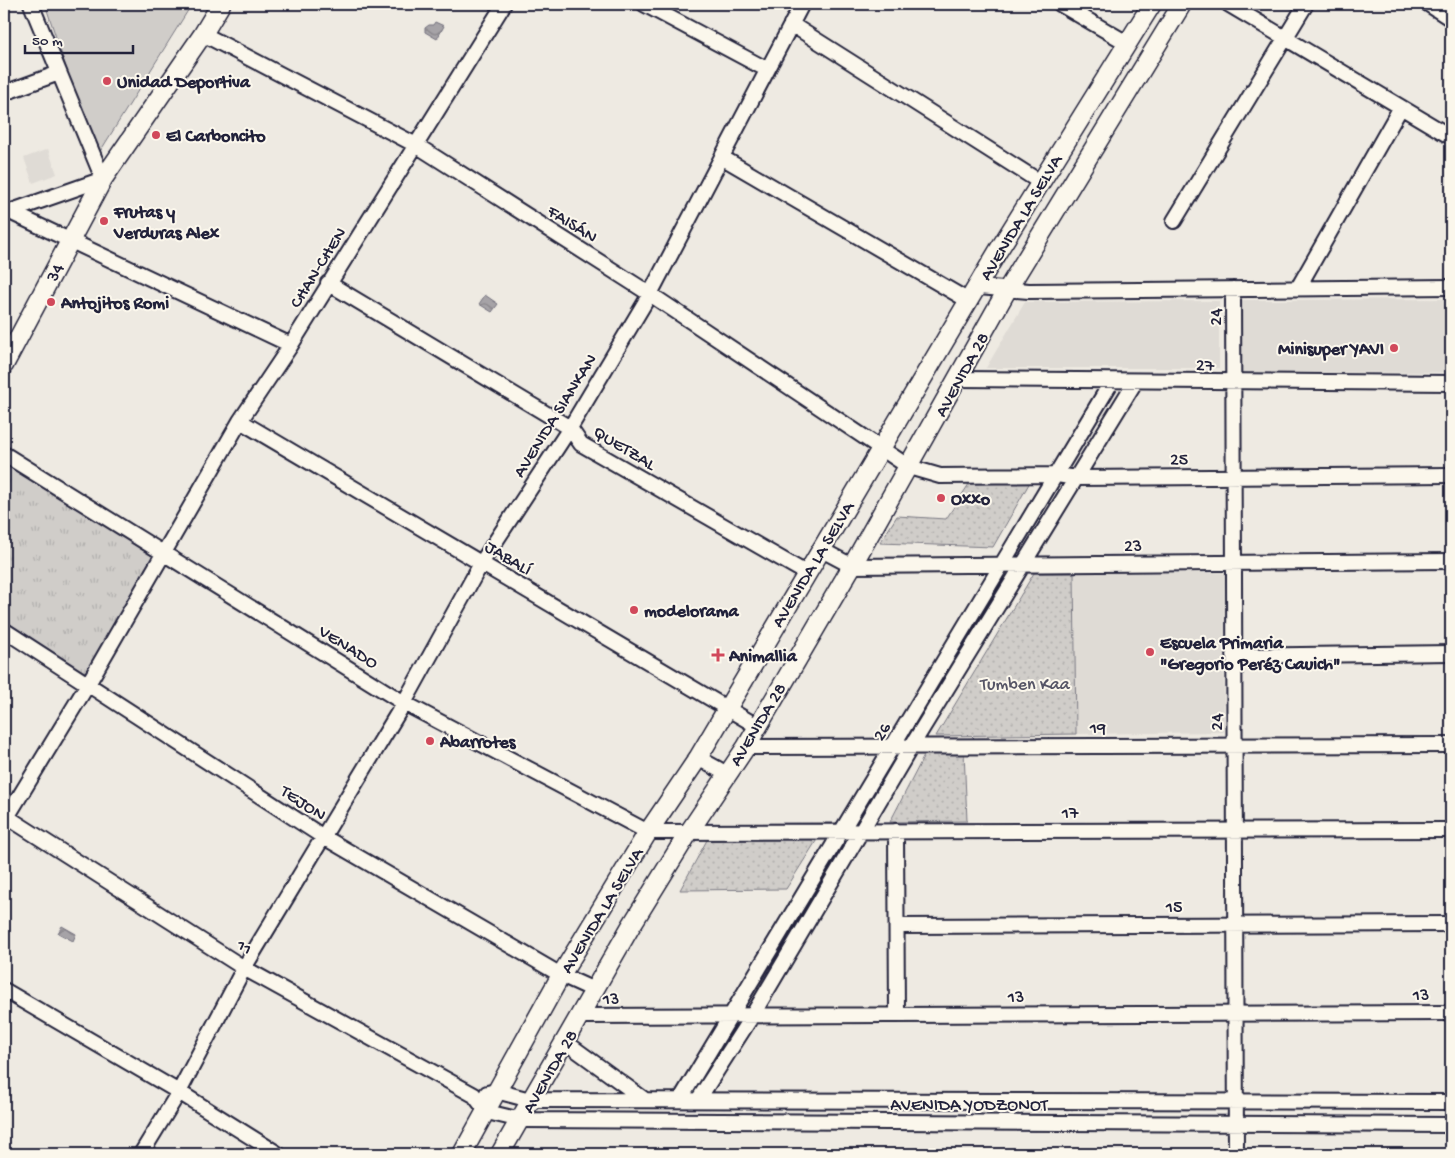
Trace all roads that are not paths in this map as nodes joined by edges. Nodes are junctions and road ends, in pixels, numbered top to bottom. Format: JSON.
{"nodes":[{"id":1,"x":32,"y":4,"type":"edge"},
{"id":2,"x":221,"y":4,"type":"edge"},
{"id":3,"x":504,"y":4,"type":"edge"},
{"id":4,"x":644,"y":4,"type":"edge"},
{"id":5,"x":802,"y":4,"type":"edge"},
{"id":6,"x":1060,"y":4,"type":"edge"},
{"id":7,"x":1152,"y":4,"type":"edge"},
{"id":8,"x":1182,"y":4,"type":"edge"},
{"id":9,"x":1228,"y":4,"type":"edge"},
{"id":10,"x":1306,"y":4,"type":"edge"},
{"id":11,"x":1428,"y":4,"type":"edge"},
{"id":12,"x":1451,"y":18,"type":"edge"},
{"id":13,"x":791,"y":24,"type":"junction"},
{"id":14,"x":203,"y":34,"type":"junction"},
{"id":15,"x":1285,"y":37,"type":"junction"},
{"id":16,"x":1127,"y":43,"type":"junction"},
{"id":17,"x":766,"y":69,"type":"junction"},
{"id":18,"x":59,"y":73,"type":"junction"},
{"id":19,"x":4,"y":93,"type":"edge"},
{"id":20,"x":1401,"y":107,"type":"junction"},
{"id":21,"x":1451,"y":137,"type":"edge"},
{"id":22,"x":416,"y":145,"type":"junction"},
{"id":23,"x":723,"y":158,"type":"junction"},
{"id":24,"x":103,"y":179,"type":"junction"},
{"id":25,"x":1040,"y":182,"type":"junction"},
{"id":26,"x":7,"y":213,"type":"edge"},
{"id":27,"x":1174,"y":221,"type":"dead end"},
{"id":28,"x":72,"y":241,"type":"junction"},
{"id":29,"x":328,"y":283,"type":"junction"},
{"id":30,"x":1451,"y":287,"type":"edge"},
{"id":31,"x":1298,"y":288,"type":"junction"},
{"id":32,"x":1234,"y":289,"type":"junction"},
{"id":33,"x":1007,"y":290,"type":"junction"},
{"id":34,"x":650,"y":294,"type":"junction"},
{"id":35,"x":973,"y":294,"type":"junction"},
{"id":36,"x":291,"y":345,"type":"junction"},
{"id":37,"x":4,"y":365,"type":"edge"},
{"id":38,"x":958,"y":379,"type":"junction"},
{"id":39,"x":1112,"y":381,"type":"junction"},
{"id":40,"x":1135,"y":382,"type":"junction"},
{"id":41,"x":1234,"y":383,"type":"junction"},
{"id":42,"x":1451,"y":383,"type":"edge"},
{"id":43,"x":240,"y":421,"type":"junction"},
{"id":44,"x":570,"y":428,"type":"junction"},
{"id":45,"x":882,"y":449,"type":"junction"},
{"id":46,"x":4,"y":454,"type":"edge"},
{"id":47,"x":909,"y":467,"type":"junction"},
{"id":48,"x":1057,"y":475,"type":"junction"},
{"id":49,"x":1451,"y":475,"type":"edge"},
{"id":50,"x":1234,"y":476,"type":"junction"},
{"id":51,"x":1077,"y":478,"type":"junction"},
{"id":52,"x":820,"y":549,"type":"junction"},
{"id":53,"x":163,"y":552,"type":"junction"},
{"id":54,"x":1451,"y":561,"type":"edge"},
{"id":55,"x":482,"y":562,"type":"junction"},
{"id":56,"x":1234,"y":563,"type":"junction"},
{"id":57,"x":1003,"y":564,"type":"junction"},
{"id":58,"x":1024,"y":564,"type":"junction"},
{"id":59,"x":852,"y":566,"type":"junction"},
{"id":60,"x":806,"y":574,"type":"junction"},
{"id":61,"x":4,"y":630,"type":"edge"},
{"id":62,"x":1451,"y":652,"type":"edge"},
{"id":63,"x":1235,"y":656,"type":"junction"},
{"id":64,"x":88,"y":684,"type":"junction"},
{"id":65,"x":404,"y":702,"type":"junction"},
{"id":66,"x":726,"y":709,"type":"junction"},
{"id":67,"x":757,"y":726,"type":"junction"},
{"id":68,"x":1451,"y":745,"type":"edge"},
{"id":69,"x":1235,"y":746,"type":"junction"},
{"id":70,"x":746,"y":747,"type":"junction"},
{"id":71,"x":893,"y":747,"type":"junction"},
{"id":72,"x":911,"y":747,"type":"junction"},
{"id":73,"x":698,"y":758,"type":"junction"},
{"id":74,"x":727,"y":774,"type":"junction"},
{"id":75,"x":5,"y":818,"type":"edge"},
{"id":76,"x":1235,"y":830,"type":"junction"},
{"id":77,"x":1451,"y":830,"type":"edge"},
{"id":78,"x":842,"y":831,"type":"junction"},
{"id":79,"x":860,"y":831,"type":"junction"},
{"id":80,"x":896,"y":831,"type":"junction"},
{"id":81,"x":648,"y":832,"type":"junction"},
{"id":82,"x":689,"y":832,"type":"junction"},
{"id":83,"x":322,"y":836,"type":"junction"},
{"id":84,"x":1236,"y":924,"type":"junction"},
{"id":85,"x":1451,"y":924,"type":"edge"},
{"id":86,"x":897,"y":926,"type":"junction"},
{"id":87,"x":244,"y":968,"type":"junction"},
{"id":88,"x":561,"y":975,"type":"junction"},
{"id":89,"x":4,"y":990,"type":"edge"},
{"id":90,"x":594,"y":990,"type":"junction"},
{"id":91,"x":1451,"y":1013,"type":"edge"},
{"id":92,"x":1236,"y":1014,"type":"junction"},
{"id":93,"x":897,"y":1015,"type":"junction"},
{"id":94,"x":581,"y":1016,"type":"junction"},
{"id":95,"x":731,"y":1016,"type":"junction"},
{"id":96,"x":752,"y":1016,"type":"junction"},
{"id":97,"x":564,"y":1041,"type":"junction"},
{"id":98,"x":496,"y":1091,"type":"junction"},
{"id":99,"x":179,"y":1092,"type":"junction"},
{"id":100,"x":474,"y":1095,"type":"junction"},
{"id":101,"x":530,"y":1100,"type":"junction"},
{"id":102,"x":644,"y":1100,"type":"junction"},
{"id":103,"x":680,"y":1100,"type":"junction"},
{"id":104,"x":698,"y":1100,"type":"junction"},
{"id":105,"x":1236,"y":1102,"type":"junction"},
{"id":106,"x":1451,"y":1102,"type":"edge"},
{"id":107,"x":487,"y":1112,"type":"junction"},
{"id":108,"x":521,"y":1120,"type":"junction"},
{"id":109,"x":1236,"y":1124,"type":"junction"},
{"id":110,"x":1451,"y":1125,"type":"edge"},
{"id":111,"x":141,"y":1154,"type":"edge"},
{"id":112,"x":278,"y":1154,"type":"edge"},
{"id":113,"x":462,"y":1154,"type":"edge"},
{"id":114,"x":500,"y":1154,"type":"edge"},
{"id":115,"x":1236,"y":1154,"type":"edge"}],
"edges":[{"from":1,"to":18,"type":"street"},
{"from":2,"to":14,"type":"street","name":"34"},
{"from":3,"to":22,"type":"street","name":"CHAN-CHEN"},
{"from":4,"to":17,"type":"street"},
{"from":5,"to":13,"type":"street","name":"AVENIDA SIANKAN"},
{"from":6,"to":16,"type":"street"},
{"from":7,"to":16,"type":"street","name":"AVENIDA LA SELVA"},
{"from":8,"to":33,"type":"street","name":"AVENIDA LA SELVA"},
{"from":9,"to":15,"type":"street"},
{"from":10,"to":15,"type":"street"},
{"from":11,"to":12,"type":"street"},
{"from":13,"to":17,"type":"street","name":"AVENIDA SIANKAN"},
{"from":13,"to":25,"type":"street"},
{"from":14,"to":22,"type":"street","name":"FAISÁN"},
{"from":14,"to":24,"type":"street","name":"34"},
{"from":15,"to":20,"type":"street"},
{"from":15,"to":27,"type":"street"},
{"from":16,"to":25,"type":"street","name":"AVENIDA LA SELVA"},
{"from":17,"to":23,"type":"street","name":"AVENIDA SIANKAN"},
{"from":18,"to":19,"type":"street"},
{"from":18,"to":24,"type":"street"},
{"from":20,"to":21,"type":"street"},
{"from":20,"to":31,"type":"street"},
{"from":22,"to":29,"type":"street","name":"CHAN-CHEN"},
{"from":22,"to":34,"type":"street","name":"FAISÁN"},
{"from":23,"to":34,"type":"street","name":"AVENIDA SIANKAN"},
{"from":23,"to":35,"type":"street"},
{"from":24,"to":26,"type":"street"},
{"from":24,"to":28,"type":"street","name":"34"},
{"from":25,"to":35,"type":"street","name":"AVENIDA LA SELVA"},
{"from":26,"to":28,"type":"street"},
{"from":28,"to":36,"type":"street"},
{"from":28,"to":37,"type":"street","name":"34"},
{"from":29,"to":36,"type":"street","name":"CHAN-CHEN"},
{"from":29,"to":44,"type":"street","name":"QUETZAL"},
{"from":30,"to":31,"type":"street"},
{"from":31,"to":32,"type":"street"},
{"from":32,"to":33,"type":"street"},
{"from":32,"to":41,"type":"street","name":"24"},
{"from":33,"to":35,"type":"street"},
{"from":33,"to":38,"type":"street","name":"AVENIDA 28"},
{"from":34,"to":44,"type":"street","name":"AVENIDA SIANKAN"},
{"from":34,"to":45,"type":"street","name":"FAISÁN"},
{"from":35,"to":45,"type":"street","name":"AVENIDA LA SELVA"},
{"from":36,"to":43,"type":"street","name":"CHAN-CHEN"},
{"from":38,"to":39,"type":"street","name":"27"},
{"from":38,"to":47,"type":"street","name":"AVENIDA 28"},
{"from":39,"to":40,"type":"street","name":"27"},
{"from":39,"to":48,"type":"street","name":"26"},
{"from":40,"to":41,"type":"street","name":"27"},
{"from":40,"to":51,"type":"street"},
{"from":41,"to":42,"type":"street","name":"27"},
{"from":41,"to":50,"type":"street","name":"24"},
{"from":43,"to":53,"type":"street","name":"CHAN-CHEN"},
{"from":43,"to":55,"type":"street","name":"JABALÍ"},
{"from":44,"to":55,"type":"street","name":"AVENIDA SIANKAN"},
{"from":44,"to":60,"type":"street","name":"QUETZAL"},
{"from":45,"to":47,"type":"street","name":"FAISÁN"},
{"from":45,"to":52,"type":"street","name":"AVENIDA LA SELVA"},
{"from":46,"to":53,"type":"street","name":"VENADO"},
{"from":47,"to":48,"type":"street","name":"25"},
{"from":47,"to":59,"type":"street","name":"AVENIDA 28"},
{"from":48,"to":51,"type":"street","name":"25"},
{"from":48,"to":57,"type":"street","name":"26"},
{"from":49,"to":50,"type":"street","name":"25"},
{"from":50,"to":51,"type":"street","name":"25"},
{"from":50,"to":56,"type":"street","name":"24"},
{"from":51,"to":58,"type":"street"},
{"from":52,"to":59,"type":"street","name":"23"},
{"from":52,"to":60,"type":"street","name":"AVENIDA LA SELVA"},
{"from":53,"to":64,"type":"street","name":"CHAN-CHEN"},
{"from":53,"to":65,"type":"street","name":"VENADO"},
{"from":54,"to":56,"type":"street","name":"23"},
{"from":55,"to":65,"type":"street","name":"AVENIDA SIANKAN"},
{"from":55,"to":66,"type":"street","name":"JABALÍ"},
{"from":56,"to":58,"type":"street","name":"23"},
{"from":56,"to":63,"type":"street","name":"24"},
{"from":57,"to":58,"type":"street","name":"23"},
{"from":57,"to":59,"type":"street","name":"23"},
{"from":57,"to":71,"type":"street","name":"26"},
{"from":58,"to":72,"type":"street"},
{"from":59,"to":67,"type":"street","name":"AVENIDA 28"},
{"from":60,"to":66,"type":"street","name":"AVENIDA LA SELVA"},
{"from":61,"to":64,"type":"street","name":"TEJON"},
{"from":62,"to":63,"type":"street"},
{"from":63,"to":69,"type":"street","name":"24"},
{"from":64,"to":75,"type":"street","name":"CHAN-CHEN"},
{"from":64,"to":83,"type":"street","name":"TEJON"},
{"from":65,"to":81,"type":"street","name":"VENADO"},
{"from":65,"to":83,"type":"street","name":"AVENIDA SIANKAN"},
{"from":66,"to":67,"type":"street","name":"JABALÍ"},
{"from":66,"to":73,"type":"street","name":"AVENIDA LA SELVA"},
{"from":67,"to":70,"type":"street","name":"AVENIDA 28"},
{"from":68,"to":69,"type":"street","name":"19"},
{"from":69,"to":72,"type":"street","name":"19"},
{"from":69,"to":76,"type":"street","name":"24"},
{"from":70,"to":71,"type":"street","name":"19"},
{"from":70,"to":74,"type":"street","name":"AVENIDA 28"},
{"from":71,"to":72,"type":"street","name":"19"},
{"from":71,"to":78,"type":"street","name":"26"},
{"from":72,"to":79,"type":"street"},
{"from":73,"to":74,"type":"street"},
{"from":73,"to":81,"type":"street","name":"AVENIDA LA SELVA"},
{"from":74,"to":82,"type":"street","name":"AVENIDA 28"},
{"from":75,"to":87,"type":"street","name":"11"},
{"from":76,"to":77,"type":"street","name":"17"},
{"from":76,"to":80,"type":"street","name":"17"},
{"from":76,"to":84,"type":"street","name":"24"},
{"from":78,"to":79,"type":"street","name":"17"},
{"from":78,"to":82,"type":"street","name":"17"},
{"from":78,"to":95,"type":"street","name":"26"},
{"from":79,"to":80,"type":"street","name":"17"},
{"from":79,"to":96,"type":"street"},
{"from":80,"to":86,"type":"street"},
{"from":81,"to":82,"type":"street","name":"VENADO"},
{"from":81,"to":88,"type":"street","name":"AVENIDA LA SELVA"},
{"from":82,"to":90,"type":"street","name":"AVENIDA 28"},
{"from":83,"to":87,"type":"street","name":"AVENIDA SIANKAN"},
{"from":83,"to":88,"type":"street","name":"TEJON"},
{"from":84,"to":85,"type":"street","name":"15"},
{"from":84,"to":86,"type":"street","name":"15"},
{"from":84,"to":92,"type":"street","name":"24"},
{"from":86,"to":93,"type":"street"},
{"from":87,"to":99,"type":"street","name":"AVENIDA SIANKAN"},
{"from":87,"to":100,"type":"street","name":"11"},
{"from":88,"to":90,"type":"street","name":"TEJON"},
{"from":88,"to":98,"type":"street","name":"AVENIDA LA SELVA"},
{"from":89,"to":99,"type":"street"},
{"from":90,"to":94,"type":"street","name":"AVENIDA 28"},
{"from":91,"to":92,"type":"street","name":"13"},
{"from":92,"to":93,"type":"street","name":"13"},
{"from":92,"to":105,"type":"street","name":"24"},
{"from":93,"to":96,"type":"street","name":"13"},
{"from":94,"to":95,"type":"street","name":"13"},
{"from":94,"to":97,"type":"street","name":"AVENIDA 28"},
{"from":95,"to":96,"type":"street","name":"13"},
{"from":95,"to":103,"type":"street","name":"26"},
{"from":96,"to":104,"type":"street"},
{"from":97,"to":101,"type":"street","name":"AVENIDA 28"},
{"from":97,"to":102,"type":"street"},
{"from":98,"to":100,"type":"street"},
{"from":98,"to":101,"type":"street","name":"AVENIDA YODZONOT"},
{"from":98,"to":107,"type":"street","name":"AVENIDA LA SELVA"},
{"from":99,"to":111,"type":"street","name":"AVENIDA SIANKAN"},
{"from":99,"to":112,"type":"street"},
{"from":100,"to":107,"type":"street"},
{"from":101,"to":102,"type":"street","name":"AVENIDA YODZONOT"},
{"from":101,"to":108,"type":"street","name":"AVENIDA 28"},
{"from":102,"to":103,"type":"street","name":"AVENIDA YODZONOT"},
{"from":103,"to":104,"type":"street","name":"AVENIDA YODZONOT"},
{"from":104,"to":105,"type":"street","name":"AVENIDA YODZONOT"},
{"from":105,"to":106,"type":"street","name":"AVENIDA YODZONOT"},
{"from":105,"to":109,"type":"street","name":"24"},
{"from":107,"to":108,"type":"street","name":"AVENIDA YODZONOT"},
{"from":107,"to":113,"type":"street","name":"AVENIDA LA SELVA"},
{"from":108,"to":109,"type":"street","name":"AVENIDA YODZONOT"},
{"from":108,"to":114,"type":"street","name":"AVENIDA 28"},
{"from":109,"to":110,"type":"street","name":"AVENIDA YODZONOT"},
{"from":109,"to":115,"type":"street","name":"24"}]}
